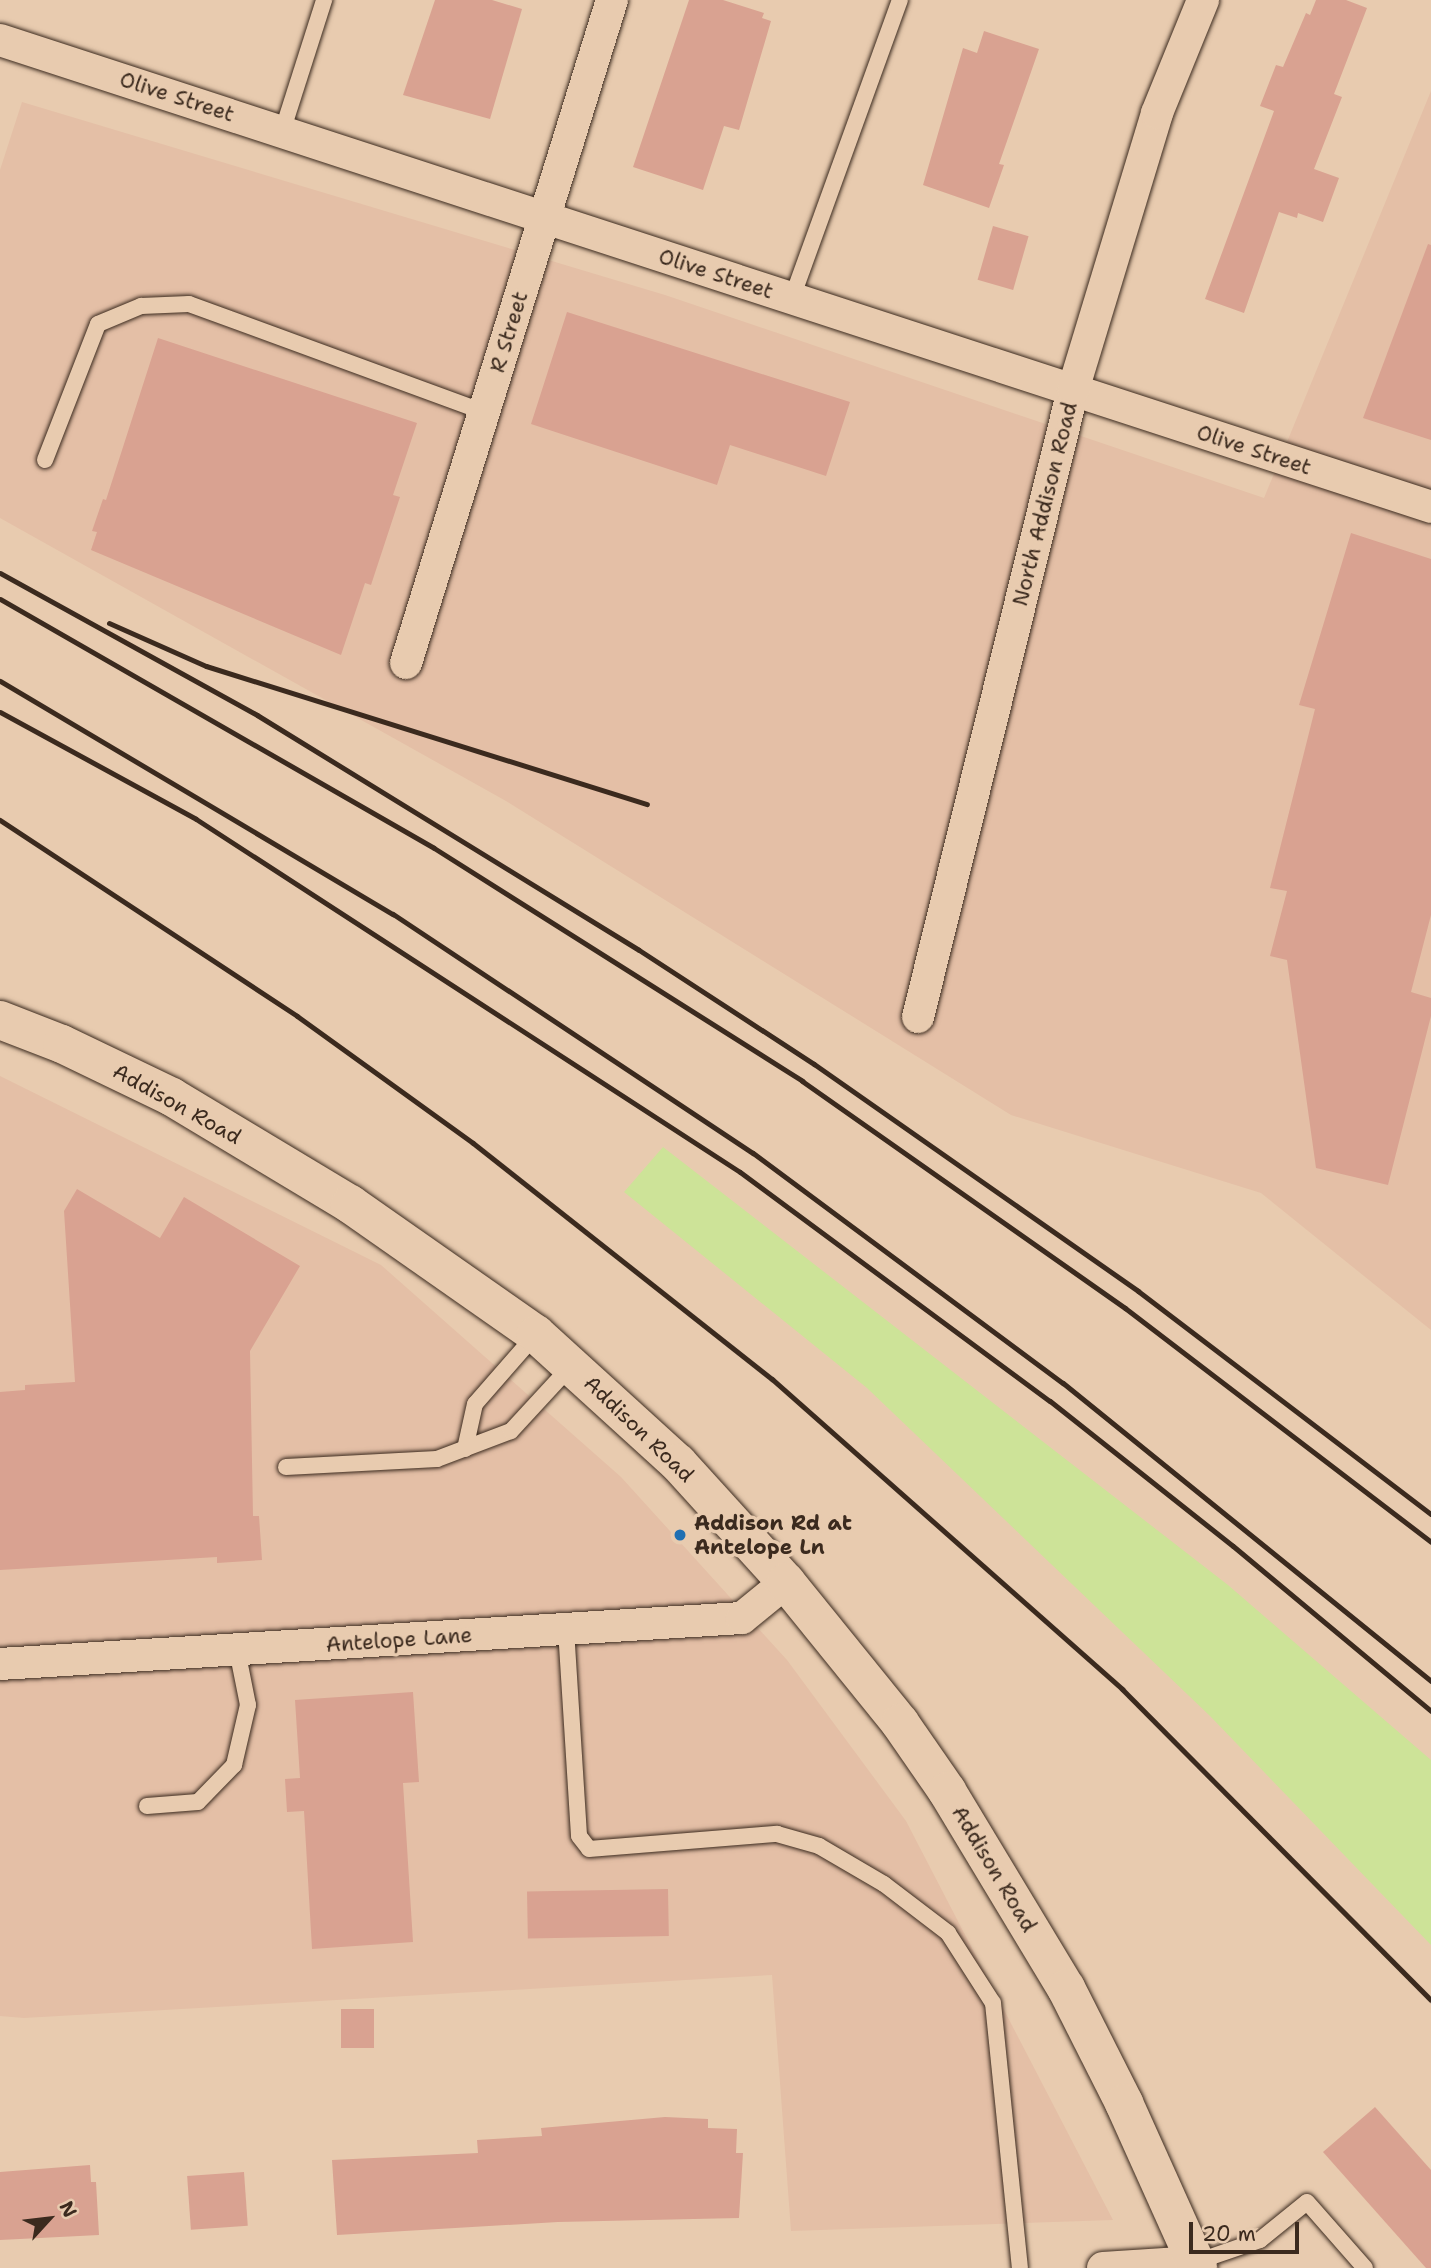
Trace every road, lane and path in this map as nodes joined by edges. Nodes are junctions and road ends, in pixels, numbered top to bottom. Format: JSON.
{"nodes":[{"id":1,"x":324,"y":0,"type":"edge"},
{"id":2,"x":612,"y":0,"type":"edge"},
{"id":3,"x":900,"y":0,"type":"edge"},
{"id":4,"x":1203,"y":0,"type":"edge"},
{"id":5,"x":0,"y":40,"type":"edge"},
{"id":6,"x":282,"y":132,"type":"junction"},
{"id":7,"x":544,"y":218,"type":"junction"},
{"id":8,"x":792,"y":298,"type":"junction"},
{"id":9,"x":1073,"y":390,"type":"junction"},
{"id":10,"x":484,"y":411,"type":"junction"},
{"id":11,"x":45,"y":460,"type":"dead end"},
{"id":12,"x":1431,"y":507,"type":"edge"},
{"id":13,"x":407,"y":663,"type":"dead end"},
{"id":14,"x":918,"y":1017,"type":"dead end"},
{"id":15,"x":0,"y":1020,"type":"edge"},
{"id":16,"x":536,"y":1334,"type":"junction"},
{"id":17,"x":572,"y":1365,"type":"junction"},
{"id":18,"x":465,"y":1449,"type":"junction"},
{"id":19,"x":286,"y":1466,"type":"dead end"},
{"id":20,"x":786,"y":1582,"type":"junction"},
{"id":21,"x":566,"y":1629,"type":"junction"},
{"id":22,"x":237,"y":1650,"type":"junction"},
{"id":23,"x":0,"y":1664,"type":"edge"},
{"id":24,"x":147,"y":1806,"type":"dead end"},
{"id":25,"x":1197,"y":2265,"type":"edge"},
{"id":26,"x":1020,"y":2268,"type":"edge"},
{"id":27,"x":1103,"y":2268,"type":"edge"},
{"id":28,"x":1365,"y":2268,"type":"edge"}],
"edges":[{"from":1,"to":6,"type":"lane"},
{"from":2,"to":7,"type":"street","name":"R Street"},
{"from":3,"to":8,"type":"lane"},
{"from":4,"to":9,"type":"street","name":"North Addison Road"},
{"from":5,"to":6,"type":"street","name":"Olive Street"},
{"from":6,"to":7,"type":"street","name":"Olive Street"},
{"from":7,"to":8,"type":"street","name":"Olive Street"},
{"from":7,"to":10,"type":"street","name":"R Street"},
{"from":8,"to":9,"type":"street","name":"Olive Street"},
{"from":9,"to":12,"type":"street","name":"Olive Street"},
{"from":9,"to":14,"type":"street","name":"North Addison Road"},
{"from":10,"to":11,"type":"lane"},
{"from":10,"to":13,"type":"street","name":"R Street"},
{"from":15,"to":16,"type":"street","name":"Addison Road"},
{"from":16,"to":17,"type":"street","name":"Addison Road"},
{"from":16,"to":18,"type":"lane"},
{"from":17,"to":18,"type":"lane"},
{"from":17,"to":20,"type":"street","name":"Addison Road"},
{"from":18,"to":19,"type":"lane"},
{"from":20,"to":21,"type":"street","name":"Antelope Lane"},
{"from":20,"to":25,"type":"street","name":"Addison Road"},
{"from":21,"to":22,"type":"street","name":"Antelope Lane"},
{"from":21,"to":26,"type":"lane"},
{"from":22,"to":23,"type":"street","name":"Antelope Lane"},
{"from":22,"to":24,"type":"lane"},
{"from":25,"to":27,"type":"street"},
{"from":25,"to":28,"type":"lane"}]}
